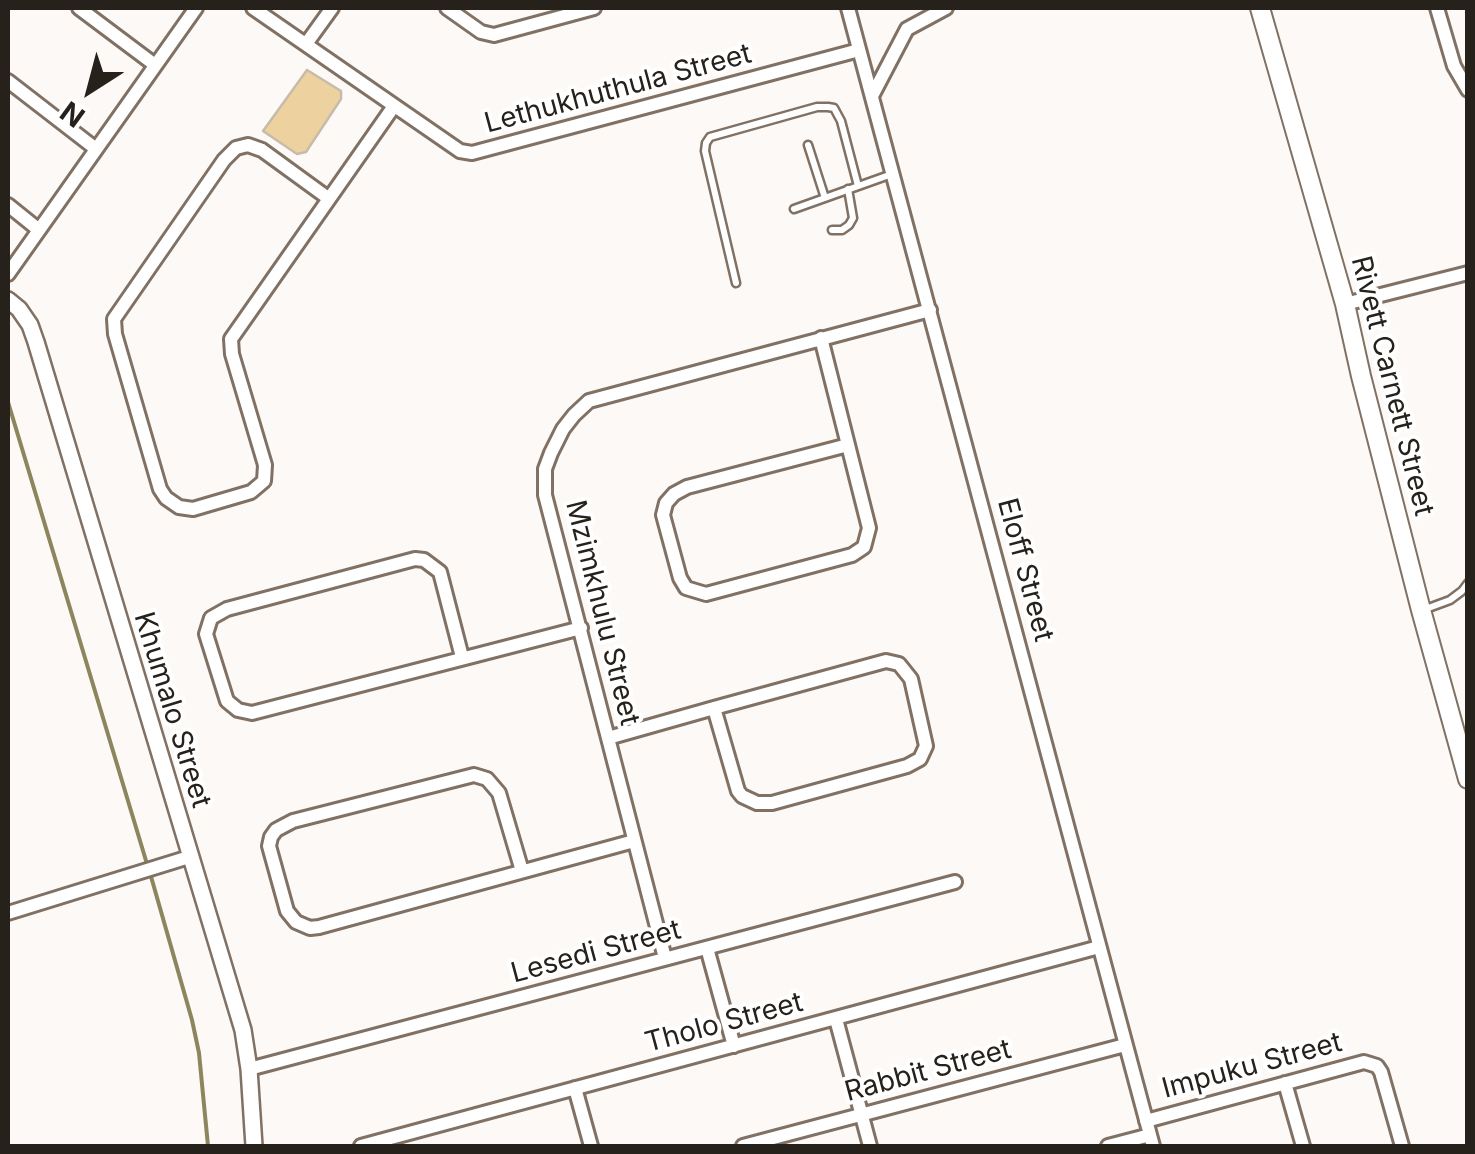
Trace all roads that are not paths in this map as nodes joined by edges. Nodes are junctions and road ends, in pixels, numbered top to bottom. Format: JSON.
{"nodes":[{"id":1,"x":79,"y":8,"type":"edge"},
{"id":2,"x":196,"y":8,"type":"edge"},
{"id":3,"x":253,"y":8,"type":"edge"},
{"id":4,"x":332,"y":8,"type":"edge"},
{"id":5,"x":594,"y":8,"type":"edge"},
{"id":6,"x":848,"y":8,"type":"edge"},
{"id":7,"x":946,"y":8,"type":"edge"},
{"id":8,"x":1260,"y":8,"type":"edge"},
{"id":9,"x":1437,"y":8,"type":"edge"},
{"id":10,"x":455,"y":10,"type":"edge"},
{"id":11,"x":306,"y":44,"type":"junction"},
{"id":12,"x":859,"y":50,"type":"junction"},
{"id":13,"x":154,"y":65,"type":"junction"},
{"id":14,"x":8,"y":81,"type":"edge"},
{"id":15,"x":1468,"y":90,"type":"edge"},
{"id":16,"x":872,"y":96,"type":"junction"},
{"id":17,"x":394,"y":106,"type":"junction"},
{"id":18,"x":808,"y":145,"type":"dead end"},
{"id":19,"x":96,"y":150,"type":"junction"},
{"id":20,"x":893,"y":173,"type":"junction"},
{"id":21,"x":858,"y":186,"type":"junction"},
{"id":22,"x":848,"y":189,"type":"junction"},
{"id":23,"x":328,"y":198,"type":"junction"},
{"id":24,"x":825,"y":198,"type":"junction"},
{"id":25,"x":8,"y":204,"type":"edge"},
{"id":26,"x":794,"y":209,"type":"dead end"},
{"id":27,"x":39,"y":230,"type":"junction"},
{"id":28,"x":832,"y":230,"type":"dead end"},
{"id":29,"x":1468,"y":273,"type":"edge"},
{"id":30,"x":8,"y":274,"type":"edge"},
{"id":31,"x":736,"y":283,"type":"dead end"},
{"id":32,"x":8,"y":300,"type":"edge"},
{"id":33,"x":1345,"y":304,"type":"junction"},
{"id":34,"x":930,"y":310,"type":"junction"},
{"id":35,"x":821,"y":338,"type":"junction"},
{"id":36,"x":848,"y":445,"type":"junction"},
{"id":37,"x":1468,"y":583,"type":"edge"},
{"id":38,"x":1421,"y":610,"type":"junction"},
{"id":39,"x":581,"y":628,"type":"junction"},
{"id":40,"x":462,"y":658,"type":"junction"},
{"id":41,"x":714,"y":708,"type":"junction"},
{"id":42,"x":608,"y":738,"type":"junction"},
{"id":43,"x":1468,"y":779,"type":"edge"},
{"id":44,"x":634,"y":842,"type":"junction"},
{"id":45,"x":189,"y":857,"type":"junction"},
{"id":46,"x":522,"y":871,"type":"junction"},
{"id":47,"x":955,"y":882,"type":"dead end"},
{"id":48,"x":8,"y":913,"type":"edge"},
{"id":49,"x":1099,"y":947,"type":"junction"},
{"id":50,"x":708,"y":948,"type":"junction"},
{"id":51,"x":665,"y":958,"type":"junction"},
{"id":52,"x":836,"y":1020,"type":"junction"},
{"id":53,"x":1125,"y":1045,"type":"junction"},
{"id":54,"x":734,"y":1046,"type":"junction"},
{"id":55,"x":250,"y":1070,"type":"junction"},
{"id":56,"x":1285,"y":1083,"type":"junction"},
{"id":57,"x":575,"y":1088,"type":"junction"},
{"id":58,"x":861,"y":1115,"type":"junction"},
{"id":59,"x":1150,"y":1134,"type":"edge"},
{"id":60,"x":411,"y":1140,"type":"edge"},
{"id":61,"x":254,"y":1146,"type":"edge"},
{"id":62,"x":361,"y":1146,"type":"edge"},
{"id":63,"x":591,"y":1146,"type":"edge"},
{"id":64,"x":744,"y":1146,"type":"edge"},
{"id":65,"x":870,"y":1146,"type":"edge"},
{"id":66,"x":1108,"y":1146,"type":"edge"},
{"id":67,"x":1303,"y":1146,"type":"edge"},
{"id":68,"x":1402,"y":1146,"type":"edge"}],
"edges":[{"from":1,"to":13,"type":"street"},
{"from":2,"to":13,"type":"street"},
{"from":3,"to":11,"type":"street","name":"Lethukhuthula Street"},
{"from":4,"to":11,"type":"street"},
{"from":5,"to":10,"type":"street"},
{"from":6,"to":12,"type":"street","name":"Eloff Street"},
{"from":7,"to":16,"type":"street"},
{"from":8,"to":33,"type":"main road","name":"Rivett Carnett Street"},
{"from":9,"to":15,"type":"street"},
{"from":11,"to":17,"type":"street","name":"Lethukhuthula Street"},
{"from":12,"to":16,"type":"street","name":"Eloff Street"},
{"from":12,"to":17,"type":"street","name":"Lethukhuthula Street"},
{"from":13,"to":19,"type":"street"},
{"from":14,"to":19,"type":"street"},
{"from":16,"to":20,"type":"street","name":"Eloff Street"},
{"from":17,"to":23,"type":"street"},
{"from":18,"to":24,"type":"lane"},
{"from":19,"to":27,"type":"street"},
{"from":20,"to":21,"type":"lane"},
{"from":20,"to":34,"type":"street","name":"Eloff Street"},
{"from":21,"to":22,"type":"lane"},
{"from":21,"to":31,"type":"lane"},
{"from":22,"to":24,"type":"lane"},
{"from":22,"to":28,"type":"lane"},
{"from":23,"to":23,"type":"street"},
{"from":24,"to":26,"type":"lane"},
{"from":25,"to":27,"type":"street"},
{"from":27,"to":30,"type":"street"},
{"from":29,"to":33,"type":"street"},
{"from":32,"to":45,"type":"street","name":"Khumalo Street"},
{"from":33,"to":38,"type":"main road","name":"Rivett Carnett Street"},
{"from":34,"to":35,"type":"street","name":"Mzimkhulu Street"},
{"from":34,"to":49,"type":"street","name":"Eloff Street"},
{"from":35,"to":36,"type":"street"},
{"from":35,"to":39,"type":"street","name":"Mzimkhulu Street"},
{"from":36,"to":36,"type":"street"},
{"from":37,"to":38,"type":"lane"},
{"from":38,"to":43,"type":"main road","name":"Rivett Carnett Street"},
{"from":39,"to":40,"type":"street"},
{"from":39,"to":42,"type":"street","name":"Mzimkhulu Street"},
{"from":40,"to":40,"type":"street"},
{"from":41,"to":41,"type":"street"},
{"from":41,"to":42,"type":"street"},
{"from":42,"to":44,"type":"street","name":"Mzimkhulu Street"},
{"from":44,"to":46,"type":"street"},
{"from":44,"to":51,"type":"street","name":"Mzimkhulu Street"},
{"from":45,"to":48,"type":"street"},
{"from":45,"to":55,"type":"street","name":"Khumalo Street"},
{"from":46,"to":46,"type":"street"},
{"from":47,"to":50,"type":"street","name":"Lesedi Street"},
{"from":49,"to":52,"type":"street","name":"Tholo Street"},
{"from":49,"to":53,"type":"street","name":"Eloff Street"},
{"from":50,"to":51,"type":"street","name":"Lesedi Street"},
{"from":50,"to":54,"type":"street"},
{"from":51,"to":55,"type":"street","name":"Lesedi Street"},
{"from":52,"to":54,"type":"street","name":"Tholo Street"},
{"from":52,"to":58,"type":"street"},
{"from":53,"to":58,"type":"street","name":"Rabbit Street"},
{"from":53,"to":59,"type":"street","name":"Eloff Street"},
{"from":54,"to":57,"type":"street","name":"Tholo Street"},
{"from":55,"to":61,"type":"street","name":"Khumalo Street"},
{"from":56,"to":59,"type":"street","name":"Impuku Street"},
{"from":56,"to":67,"type":"street"},
{"from":56,"to":68,"type":"street","name":"Impuku Street"},
{"from":57,"to":60,"type":"street","name":"Tholo Street"},
{"from":57,"to":63,"type":"street"},
{"from":58,"to":64,"type":"street","name":"Rabbit Street"},
{"from":58,"to":65,"type":"street"},
{"from":59,"to":66,"type":"street","name":"Impuku Street"},
{"from":60,"to":62,"type":"street","name":"Tholo Street"}]}
